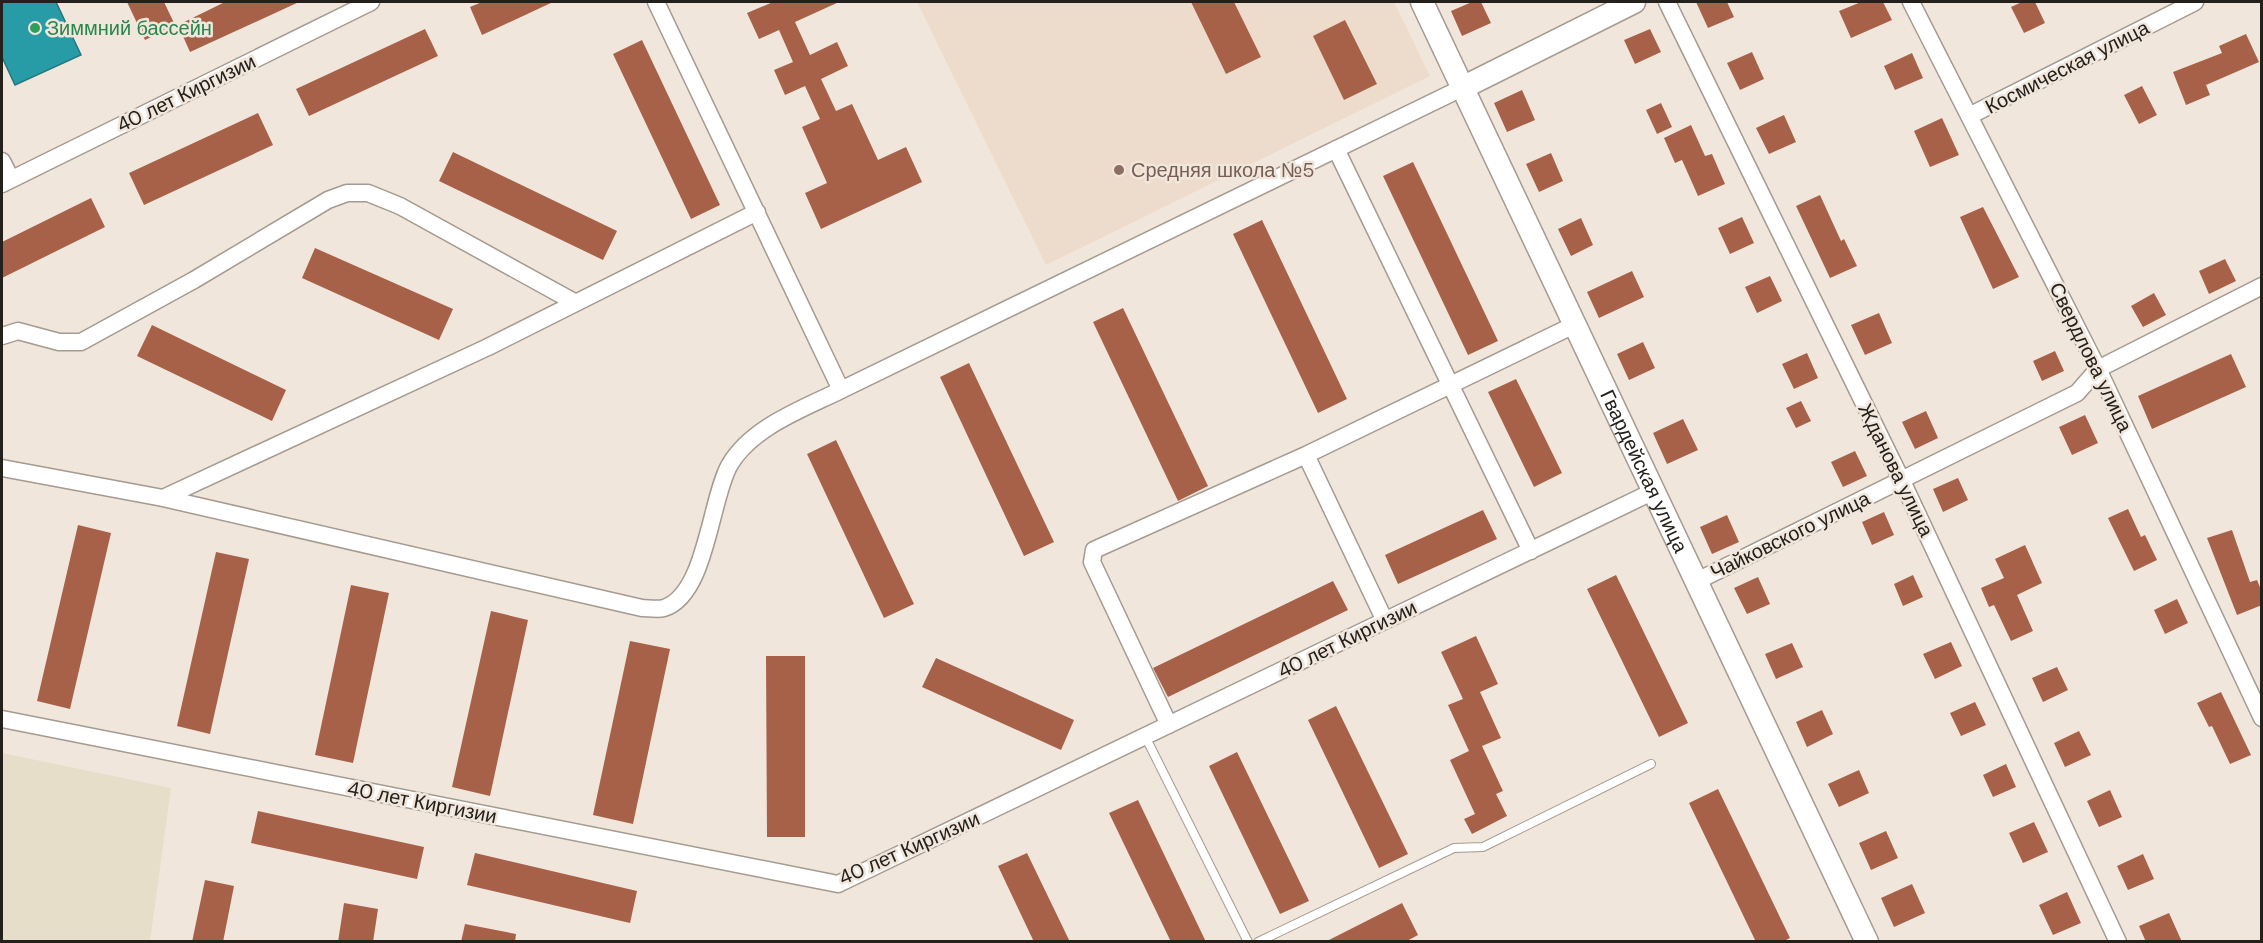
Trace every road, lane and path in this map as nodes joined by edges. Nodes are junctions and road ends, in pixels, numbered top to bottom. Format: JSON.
{"nodes":[{"id":1,"x":371,"y":2,"type":"edge"},
{"id":2,"x":656,"y":2,"type":"edge"},
{"id":3,"x":1422,"y":2,"type":"edge"},
{"id":4,"x":1634,"y":2,"type":"edge"},
{"id":5,"x":1667,"y":2,"type":"edge"},
{"id":6,"x":1911,"y":2,"type":"edge"},
{"id":7,"x":2195,"y":2,"type":"edge"},
{"id":8,"x":1464,"y":87,"type":"junction"},
{"id":9,"x":1971,"y":116,"type":"junction"},
{"id":10,"x":1336,"y":149,"type":"junction"},
{"id":11,"x":2,"y":161,"type":"edge"},
{"id":12,"x":6,"y":181,"type":"edge"},
{"id":13,"x":757,"y":212,"type":"junction"},
{"id":14,"x":2262,"y":286,"type":"edge"},
{"id":15,"x":576,"y":303,"type":"junction"},
{"id":16,"x":1574,"y":325,"type":"junction"},
{"id":17,"x":2,"y":336,"type":"edge"},
{"id":18,"x":2098,"y":369,"type":"junction"},
{"id":19,"x":1449,"y":385,"type":"junction"},
{"id":20,"x":842,"y":390,"type":"junction"},
{"id":21,"x":1306,"y":455,"type":"junction"},
{"id":22,"x":2,"y":468,"type":"edge"},
{"id":23,"x":1902,"y":481,"type":"junction"},
{"id":24,"x":1652,"y":492,"type":"junction"},
{"id":25,"x":163,"y":498,"type":"junction"},
{"id":26,"x":1531,"y":551,"type":"junction"},
{"id":27,"x":1697,"y":580,"type":"junction"},
{"id":28,"x":1385,"y":621,"type":"junction"},
{"id":29,"x":2262,"y":718,"type":"edge"},
{"id":30,"x":2,"y":719,"type":"edge"},
{"id":31,"x":1169,"y":725,"type":"junction"},
{"id":32,"x":1145,"y":736,"type":"junction"},
{"id":33,"x":1651,"y":764,"type":"dead end"},
{"id":34,"x":1248,"y":942,"type":"edge"},
{"id":35,"x":1258,"y":942,"type":"edge"},
{"id":36,"x":1867,"y":942,"type":"edge"},
{"id":37,"x":2118,"y":942,"type":"edge"}],
"edges":[{"from":1,"to":12,"type":"street","name":"40 лет Киргизии"},
{"from":2,"to":13,"type":"street"},
{"from":3,"to":8,"type":"street","name":"Гвардейская улица"},
{"from":4,"to":8,"type":"street"},
{"from":5,"to":23,"type":"street","name":"Жданова улица"},
{"from":6,"to":9,"type":"street","name":"Свердлова улица"},
{"from":7,"to":9,"type":"street","name":"Космическая улица"},
{"from":8,"to":10,"type":"street"},
{"from":8,"to":16,"type":"street","name":"Гвардейская улица"},
{"from":9,"to":18,"type":"street","name":"Свердлова улица"},
{"from":10,"to":19,"type":"street"},
{"from":10,"to":20,"type":"street"},
{"from":11,"to":12,"type":"street"},
{"from":13,"to":15,"type":"street"},
{"from":13,"to":20,"type":"street"},
{"from":14,"to":18,"type":"street","name":"Чайковского улица"},
{"from":15,"to":17,"type":"street"},
{"from":15,"to":25,"type":"street"},
{"from":16,"to":19,"type":"street"},
{"from":16,"to":24,"type":"street","name":"Гвардейская улица"},
{"from":18,"to":23,"type":"street","name":"Чайковского улица"},
{"from":18,"to":29,"type":"street","name":"Свердлова улица"},
{"from":19,"to":21,"type":"street"},
{"from":19,"to":26,"type":"street"},
{"from":20,"to":25,"type":"street"},
{"from":21,"to":28,"type":"street"},
{"from":21,"to":31,"type":"street"},
{"from":22,"to":25,"type":"street"},
{"from":23,"to":27,"type":"street","name":"Чайковского улица"},
{"from":23,"to":37,"type":"street","name":"Жданова улица"},
{"from":24,"to":26,"type":"street","name":"40 лет Киргизии"},
{"from":24,"to":27,"type":"street","name":"Гвардейская улица"},
{"from":26,"to":28,"type":"street","name":"40 лет Киргизии"},
{"from":27,"to":36,"type":"street","name":"Гвардейская улица"},
{"from":28,"to":31,"type":"street","name":"40 лет Киргизии"},
{"from":30,"to":32,"type":"street","name":"40 лет Киргизии"},
{"from":31,"to":32,"type":"street","name":"40 лет Киргизии"},
{"from":32,"to":34,"type":"lane"},
{"from":33,"to":35,"type":"lane"}]}
